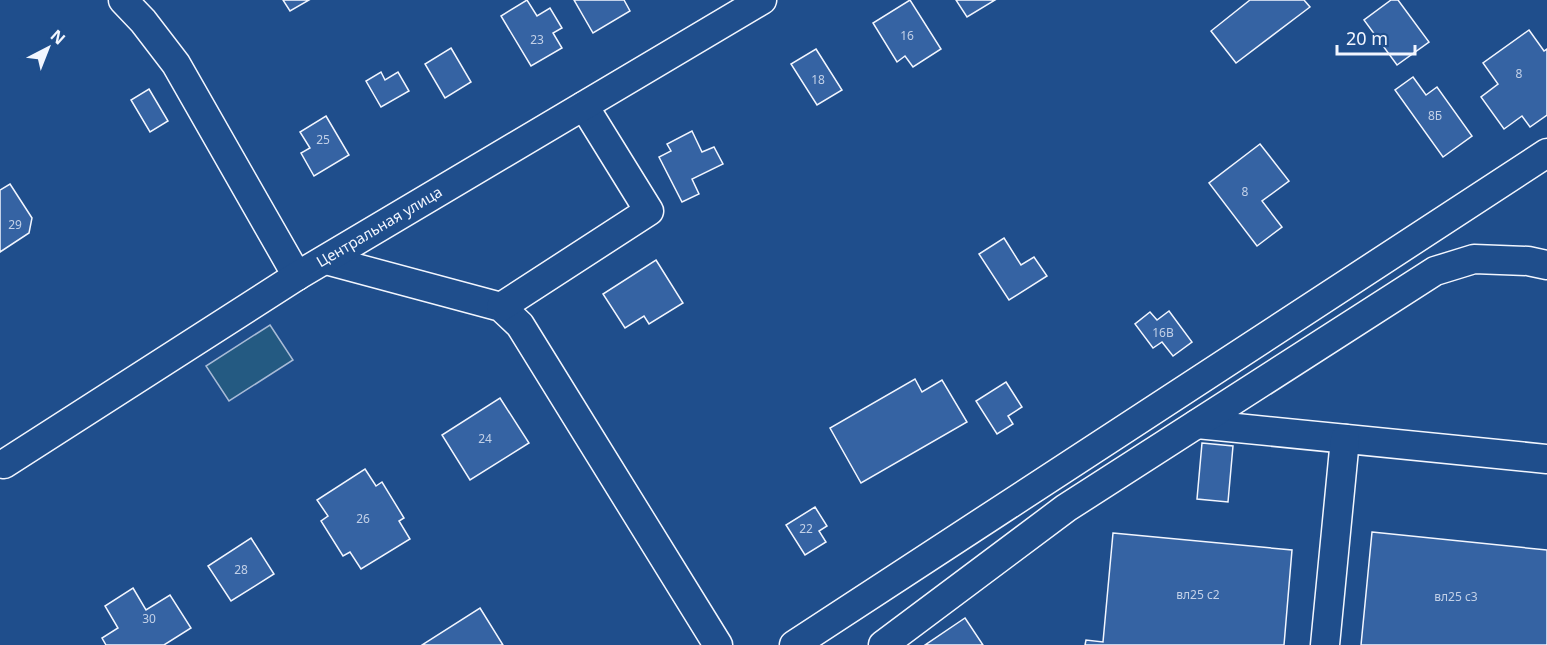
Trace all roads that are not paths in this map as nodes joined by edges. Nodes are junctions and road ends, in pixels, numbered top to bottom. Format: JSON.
{"nodes":[{"id":1,"x":123,"y":0,"type":"edge"},
{"id":2,"x":762,"y":0,"type":"edge"},
{"id":3,"x":584,"y":106,"type":"junction"},
{"id":4,"x":1547,"y":153,"type":"edge"},
{"id":5,"x":326,"y":260,"type":"junction"},
{"id":6,"x":1547,"y":265,"type":"edge"},
{"id":7,"x":297,"y":276,"type":"junction"},
{"id":8,"x":501,"y":307,"type":"junction"},
{"id":9,"x":1197,"y":424,"type":"junction"},
{"id":10,"x":1346,"y":439,"type":"junction"},
{"id":11,"x":1547,"y":459,"type":"edge"},
{"id":12,"x":4,"y":464,"type":"dead end"},
{"id":13,"x":718,"y":645,"type":"edge"},
{"id":14,"x":794,"y":645,"type":"edge"},
{"id":15,"x":883,"y":645,"type":"edge"},
{"id":16,"x":1325,"y":645,"type":"edge"}],
"edges":[{"from":1,"to":7,"type":"street"},
{"from":2,"to":3,"type":"street","name":"Центральная улица"},
{"from":3,"to":5,"type":"street","name":"Центральная улица"},
{"from":3,"to":8,"type":"street"},
{"from":4,"to":14,"type":"street"},
{"from":5,"to":7,"type":"street","name":"Центральная улица"},
{"from":5,"to":8,"type":"street"},
{"from":6,"to":9,"type":"street"},
{"from":7,"to":12,"type":"street","name":"Центральная улица"},
{"from":8,"to":13,"type":"street"},
{"from":9,"to":10,"type":"street"},
{"from":9,"to":15,"type":"street"},
{"from":10,"to":11,"type":"street"},
{"from":10,"to":16,"type":"street"}]}
